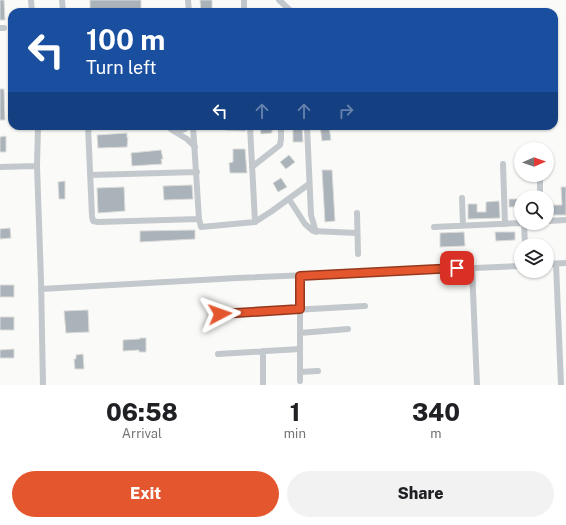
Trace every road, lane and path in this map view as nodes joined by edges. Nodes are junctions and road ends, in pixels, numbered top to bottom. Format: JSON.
{"nodes":[{"id":1,"x":279,"y":0,"type":"edge"},
{"id":2,"x":288,"y":8,"type":"edge"},
{"id":3,"x":38,"y":130,"type":"edge"},
{"id":4,"x":88,"y":130,"type":"edge"},
{"id":5,"x":172,"y":130,"type":"edge"},
{"id":6,"x":193,"y":130,"type":"edge"},
{"id":7,"x":250,"y":130,"type":"edge"},
{"id":8,"x":280,"y":130,"type":"edge"},
{"id":9,"x":307,"y":130,"type":"edge"},
{"id":10,"x":195,"y":147,"type":"junction"},
{"id":11,"x":503,"y":164,"type":"dead end"},
{"id":12,"x":37,"y":166,"type":"junction"},
{"id":13,"x":0,"y":167,"type":"edge"},
{"id":14,"x":252,"y":167,"type":"junction"},
{"id":15,"x":197,"y":172,"type":"junction"},
{"id":16,"x":90,"y":175,"type":"junction"},
{"id":17,"x":309,"y":184,"type":"junction"},
{"id":18,"x":462,"y":198,"type":"dead end"},
{"id":19,"x":289,"y":199,"type":"junction"},
{"id":20,"x":357,"y":213,"type":"dead end"},
{"id":21,"x":199,"y":220,"type":"junction"},
{"id":22,"x":566,"y":220,"type":"edge"},
{"id":23,"x":554,"y":221,"type":"edge"},
{"id":24,"x":255,"y":222,"type":"junction"},
{"id":25,"x":514,"y":223,"type":"edge"},
{"id":26,"x":504,"y":224,"type":"junction"},
{"id":27,"x":463,"y":226,"type":"junction"},
{"id":28,"x":434,"y":227,"type":"dead end"},
{"id":29,"x":316,"y":232,"type":"junction"},
{"id":30,"x":357,"y":233,"type":"junction"},
{"id":31,"x":358,"y":254,"type":"dead end"},
{"id":32,"x":566,"y":263,"type":"edge"},
{"id":33,"x":556,"y":264,"type":"joint"},
{"id":34,"x":514,"y":266,"type":"edge"},
{"id":35,"x":472,"y":268,"type":"junction"},
{"id":36,"x":300,"y":276,"type":"junction"},
{"id":37,"x":41,"y":289,"type":"junction"},
{"id":38,"x":365,"y":306,"type":"dead end"},
{"id":39,"x":300,"y":309,"type":"junction"},
{"id":40,"x":220,"y":314,"type":"dead end"},
{"id":41,"x":348,"y":329,"type":"dead end"},
{"id":42,"x":300,"y":333,"type":"junction"},
{"id":43,"x":300,"y":348,"type":"junction"},
{"id":44,"x":264,"y":351,"type":"junction"},
{"id":45,"x":563,"y":353,"type":"edge"},
{"id":46,"x":218,"y":354,"type":"dead end"},
{"id":47,"x":318,"y":371,"type":"dead end"},
{"id":48,"x":300,"y":372,"type":"junction"},
{"id":49,"x":300,"y":381,"type":"dead end"},
{"id":50,"x":263,"y":384,"type":"dead end"},
{"id":51,"x":43,"y":385,"type":"edge"},
{"id":52,"x":477,"y":385,"type":"edge"},
{"id":53,"x":561,"y":385,"type":"edge"}],
"edges":[{"from":1,"to":2,"type":"street"},
{"from":3,"to":12,"type":"street"},
{"from":4,"to":16,"type":"street"},
{"from":5,"to":10,"type":"street"},
{"from":6,"to":10,"type":"street"},
{"from":7,"to":14,"type":"street"},
{"from":8,"to":14,"type":"street"},
{"from":9,"to":17,"type":"street"},
{"from":10,"to":15,"type":"street"},
{"from":11,"to":26,"type":"street"},
{"from":12,"to":13,"type":"street"},
{"from":12,"to":37,"type":"street"},
{"from":14,"to":24,"type":"street"},
{"from":15,"to":16,"type":"street"},
{"from":15,"to":21,"type":"street"},
{"from":16,"to":21,"type":"street"},
{"from":17,"to":19,"type":"street"},
{"from":17,"to":29,"type":"street"},
{"from":18,"to":27,"type":"street"},
{"from":19,"to":24,"type":"street"},
{"from":19,"to":29,"type":"street"},
{"from":20,"to":30,"type":"street"},
{"from":21,"to":24,"type":"street"},
{"from":22,"to":23,"type":"street"},
{"from":25,"to":26,"type":"street"},
{"from":26,"to":27,"type":"street"},
{"from":27,"to":28,"type":"street"},
{"from":29,"to":30,"type":"street"},
{"from":30,"to":31,"type":"street"},
{"from":32,"to":33,"type":"street"},
{"from":33,"to":45,"type":"street"},
{"from":34,"to":35,"type":"street"},
{"from":35,"to":36,"type":"street"},
{"from":35,"to":52,"type":"street"},
{"from":36,"to":37,"type":"street"},
{"from":36,"to":39,"type":"street"},
{"from":37,"to":51,"type":"street"},
{"from":38,"to":39,"type":"street"},
{"from":39,"to":40,"type":"street"},
{"from":39,"to":42,"type":"street"},
{"from":41,"to":42,"type":"street"},
{"from":42,"to":43,"type":"street"},
{"from":43,"to":44,"type":"street"},
{"from":43,"to":48,"type":"street"},
{"from":44,"to":46,"type":"street"},
{"from":44,"to":50,"type":"street"},
{"from":45,"to":53,"type":"street"},
{"from":47,"to":48,"type":"street"},
{"from":48,"to":49,"type":"street"}]}
